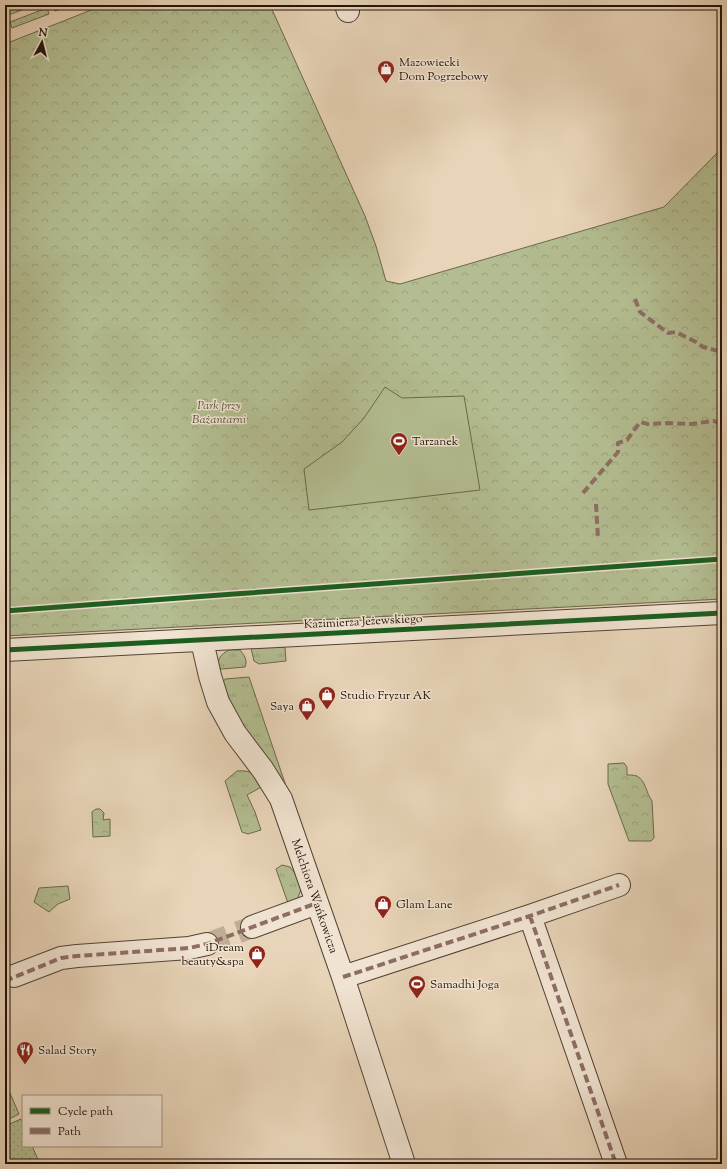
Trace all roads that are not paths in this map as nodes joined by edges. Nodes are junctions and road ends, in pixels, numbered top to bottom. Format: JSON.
{"nodes":[{"id":1,"x":722,"y":613,"type":"edge"},
{"id":2,"x":202,"y":641,"type":"junction"},
{"id":3,"x":5,"y":650,"type":"edge"},
{"id":4,"x":619,"y":885,"type":"dead end"},
{"id":5,"x":317,"y":903,"type":"junction"},
{"id":6,"x":530,"y":916,"type":"junction"},
{"id":7,"x":252,"y":927,"type":"tunnel mouth"},
{"id":8,"x":206,"y":944,"type":"tunnel mouth"},
{"id":9,"x":14,"y":976,"type":"dead end"},
{"id":10,"x":342,"y":977,"type":"junction"},
{"id":11,"x":404,"y":1164,"type":"edge"},
{"id":12,"x":616,"y":1164,"type":"edge"}],
"edges":[{"from":1,"to":2,"type":"street","name":"Kazimierza Jeżewskiego"},
{"from":2,"to":3,"type":"street","name":"Kazimierza Jeżewskiego"},
{"from":2,"to":5,"type":"street","name":"Melchiora Wańkowicza"},
{"from":4,"to":6,"type":"street"},
{"from":5,"to":7,"type":"street"},
{"from":5,"to":10,"type":"street","name":"Melchiora Wańkowicza"},
{"from":6,"to":10,"type":"street"},
{"from":6,"to":12,"type":"street"},
{"from":8,"to":9,"type":"street"},
{"from":10,"to":11,"type":"street","name":"Melchiora Wańkowicza"}]}
